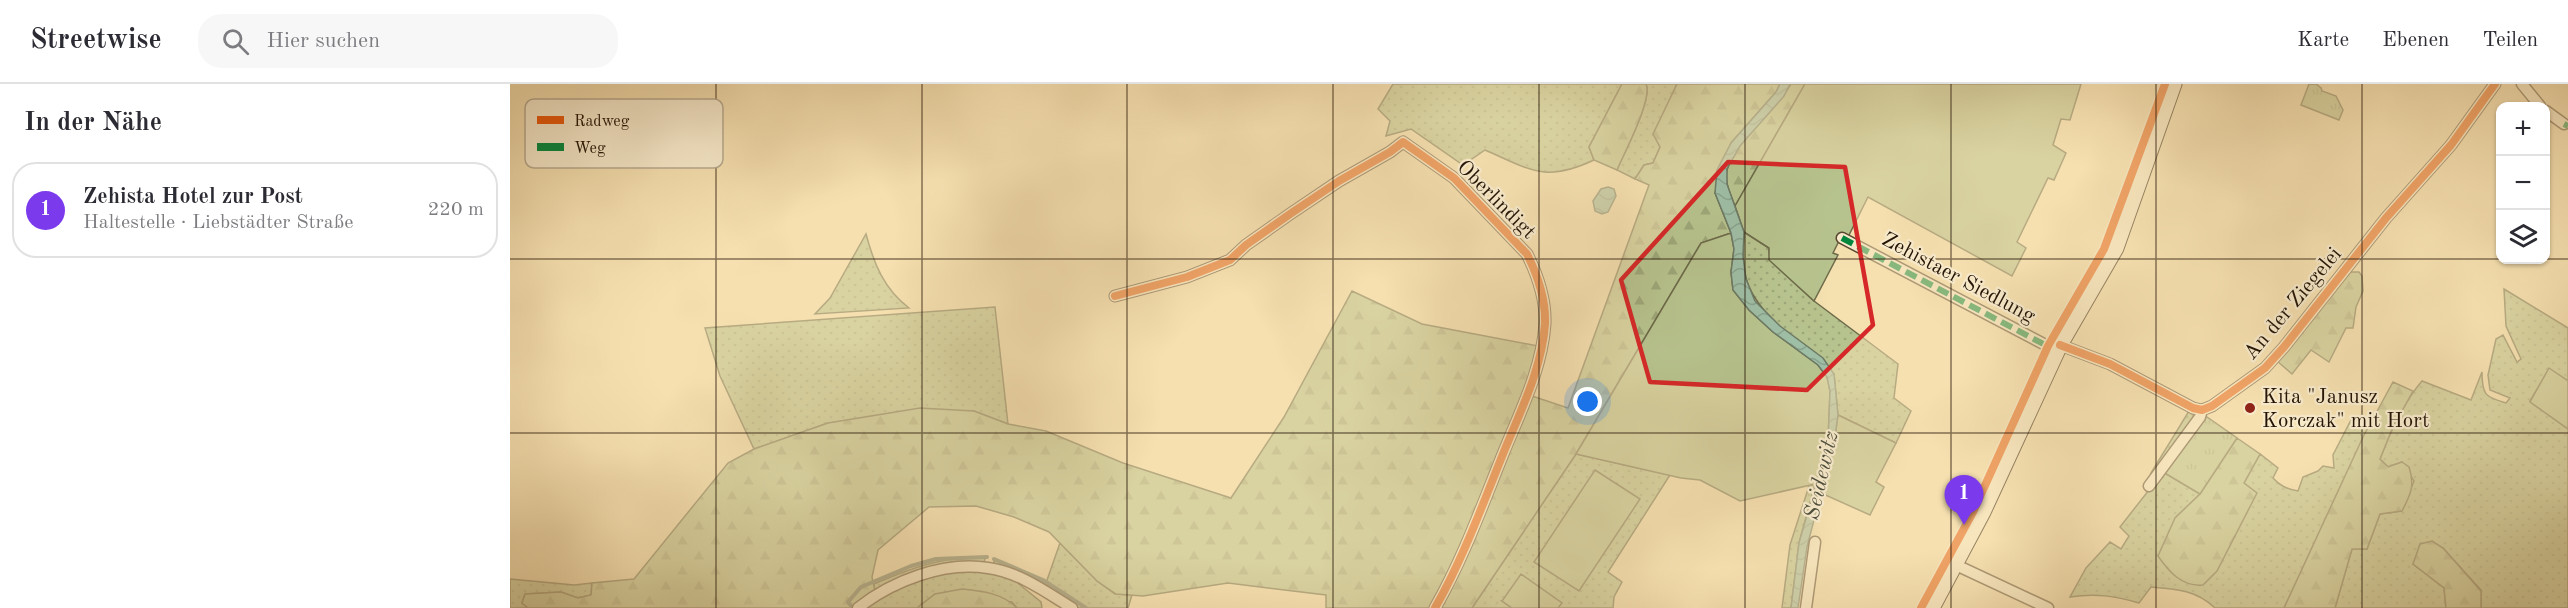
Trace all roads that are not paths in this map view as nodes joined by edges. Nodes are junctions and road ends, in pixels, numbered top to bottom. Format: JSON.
{"nodes":[{"id":1,"x":2174,"y":84,"type":"edge"},
{"id":2,"x":2495,"y":84,"type":"edge"},
{"id":3,"x":2522,"y":84,"type":"edge"},
{"id":4,"x":2537,"y":102,"type":"edge"},
{"id":5,"x":2550,"y":114,"type":"edge"},
{"id":6,"x":2564,"y":124,"type":"dead end"},
{"id":7,"x":1842,"y":238,"type":"dead end"},
{"id":8,"x":1115,"y":296,"type":"dead end"},
{"id":9,"x":2058,"y":348,"type":"junction"},
{"id":10,"x":2202,"y":410,"type":"junction"},
{"id":11,"x":2149,"y":486,"type":"dead end"},
{"id":12,"x":1815,"y":542,"type":"dead end"},
{"id":13,"x":1956,"y":565,"type":"junction"},
{"id":14,"x":858,"y":608,"type":"edge"},
{"id":15,"x":1072,"y":608,"type":"edge"},
{"id":16,"x":1435,"y":608,"type":"edge"},
{"id":17,"x":1806,"y":608,"type":"edge"},
{"id":18,"x":1932,"y":608,"type":"edge"},
{"id":19,"x":2048,"y":608,"type":"edge"}],
"edges":[{"from":1,"to":9,"type":"main road"},
{"from":2,"to":10,"type":"street","name":"An der Ziegelei"},
{"from":3,"to":4,"type":"street"},
{"from":5,"to":6,"type":"street"},
{"from":7,"to":9,"type":"street","name":"Zehistaer Siedlung"},
{"from":8,"to":16,"type":"street","name":"Oberlindigt"},
{"from":9,"to":10,"type":"street"},
{"from":9,"to":13,"type":"main road"},
{"from":10,"to":11,"type":"street","name":"An der Ziegelei"},
{"from":12,"to":17,"type":"street"},
{"from":13,"to":18,"type":"main road"},
{"from":13,"to":19,"type":"street"},
{"from":14,"to":15,"type":"street"}]}
